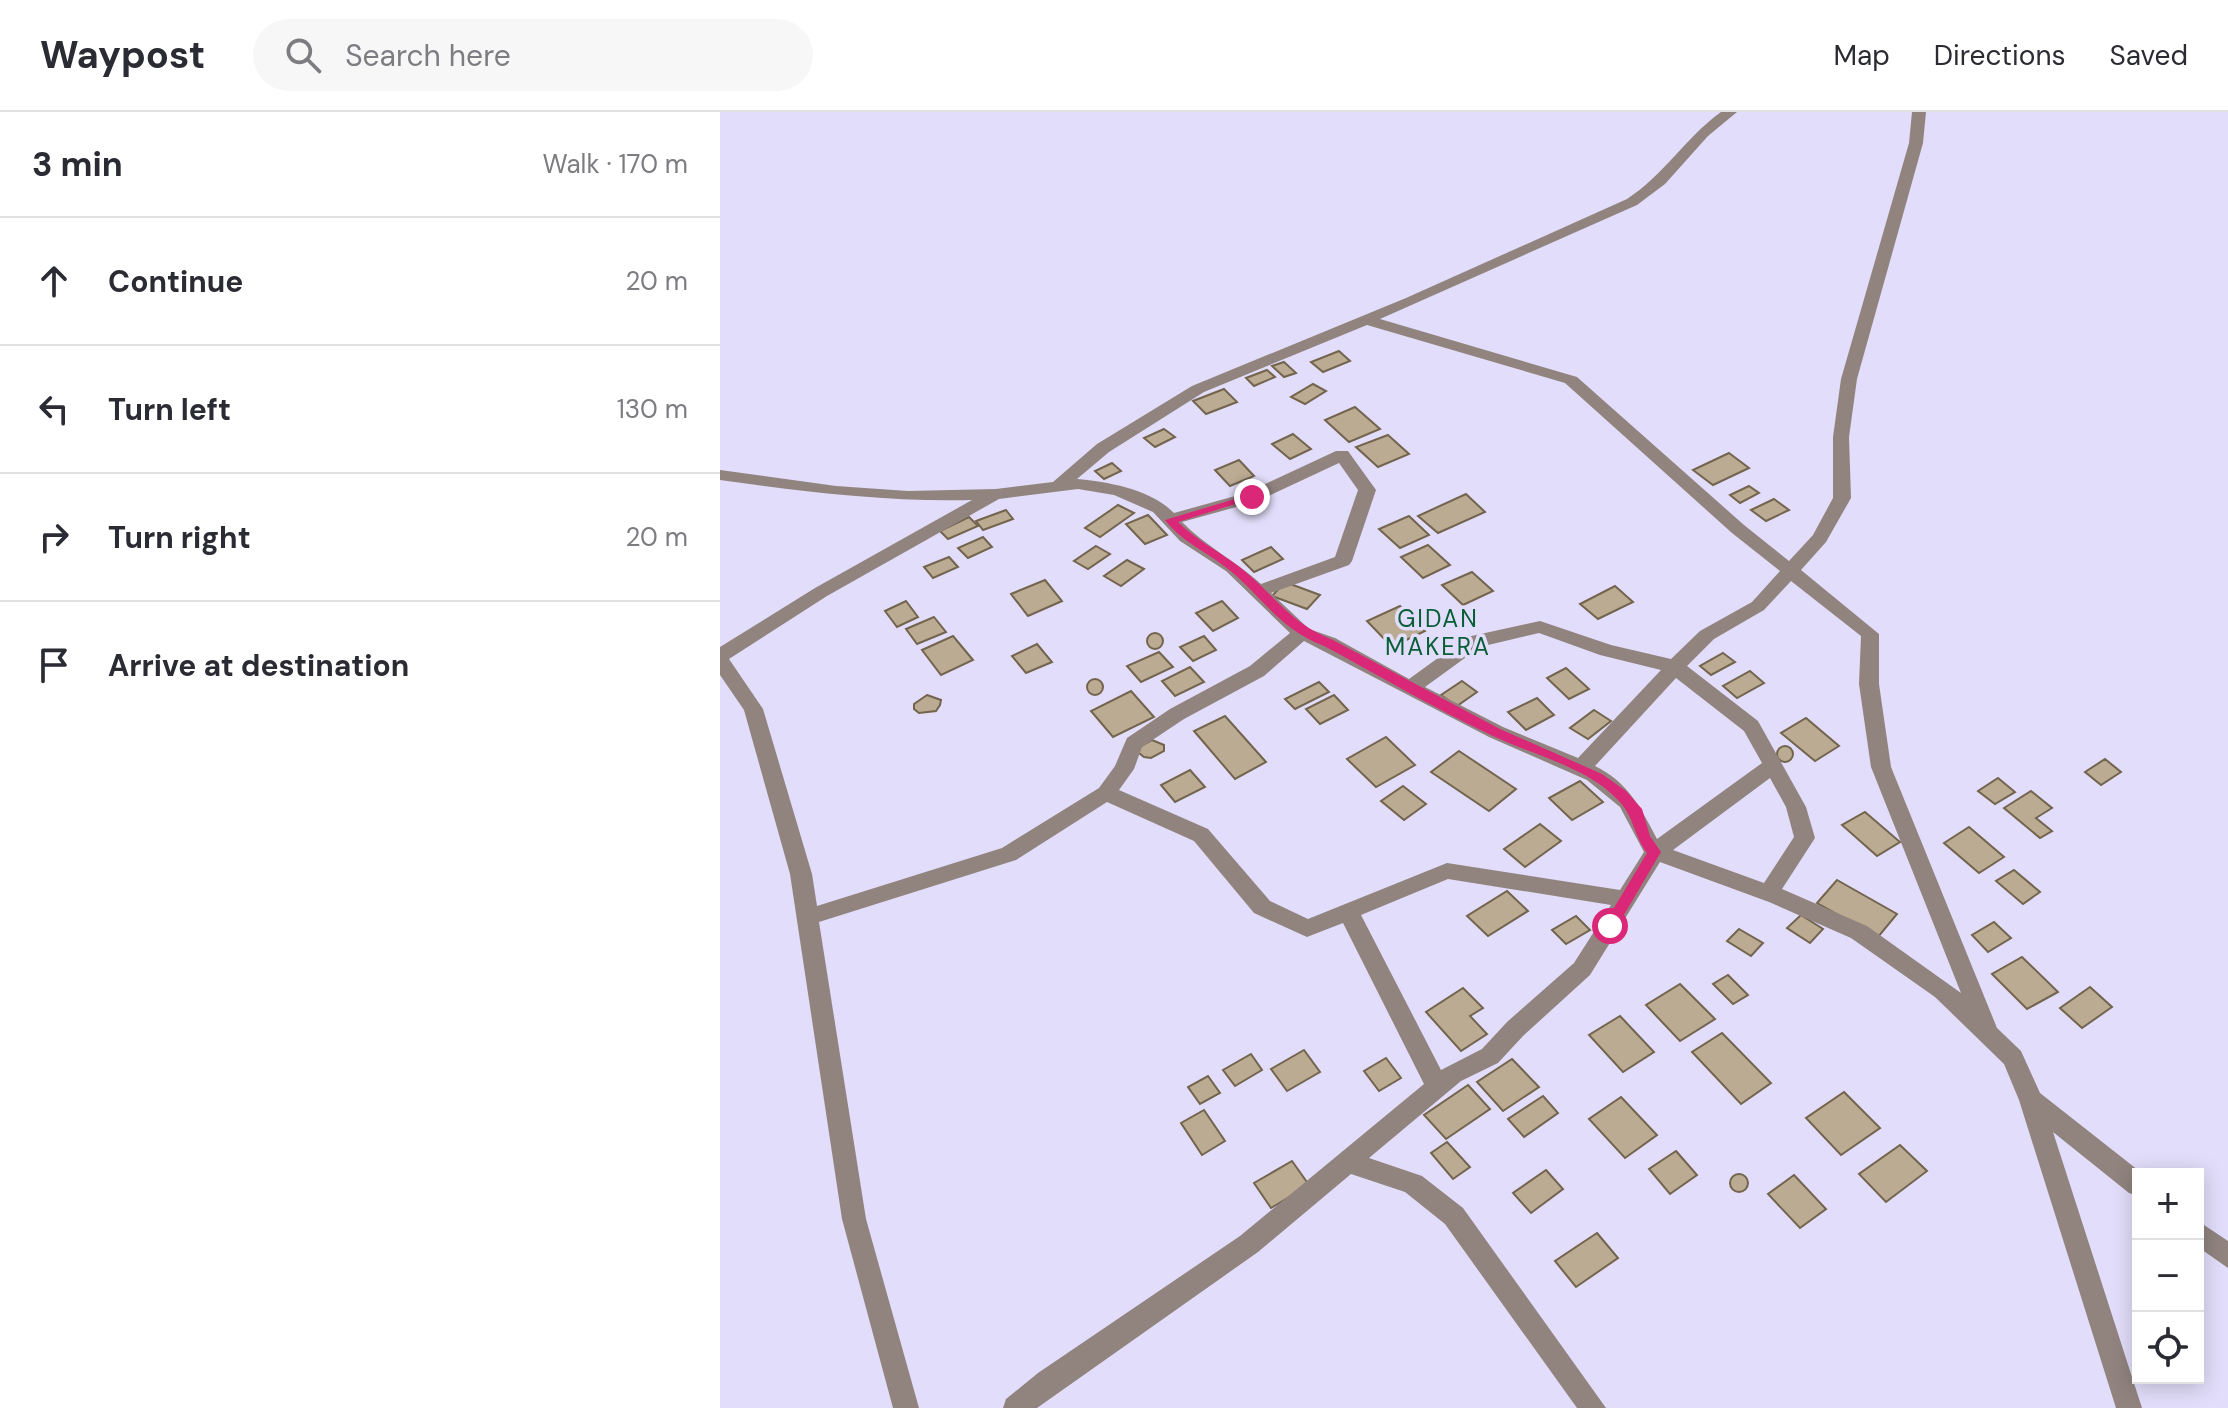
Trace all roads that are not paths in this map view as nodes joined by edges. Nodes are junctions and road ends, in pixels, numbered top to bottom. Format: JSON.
{"nodes":[{"id":1,"x":1730,"y":112,"type":"edge"},
{"id":2,"x":1919,"y":112,"type":"edge"},
{"id":3,"x":1367,"y":320,"type":"junction"},
{"id":4,"x":720,"y":475,"type":"edge"},
{"id":5,"x":1060,"y":484,"type":"junction"},
{"id":6,"x":996,"y":494,"type":"junction"},
{"id":7,"x":1170,"y":520,"type":"junction"},
{"id":8,"x":1790,"y":571,"type":"junction"},
{"id":9,"x":1258,"y":591,"type":"junction"},
{"id":10,"x":1302,"y":633,"type":"junction"},
{"id":11,"x":720,"y":658,"type":"edge"},
{"id":12,"x":1675,"y":667,"type":"junction"},
{"id":13,"x":1411,"y":687,"type":"junction"},
{"id":14,"x":1773,"y":765,"type":"junction"},
{"id":15,"x":1580,"y":769,"type":"junction"},
{"id":16,"x":1106,"y":793,"type":"junction"},
{"id":17,"x":1655,"y":852,"type":"junction"},
{"id":18,"x":1768,"y":893,"type":"junction"},
{"id":19,"x":1627,"y":899,"type":"junction"},
{"id":20,"x":1348,"y":912,"type":"junction"},
{"id":21,"x":808,"y":917,"type":"junction"},
{"id":22,"x":1989,"y":1035,"type":"junction"},
{"id":23,"x":1438,"y":1087,"type":"junction"},
{"id":24,"x":2031,"y":1100,"type":"junction"},
{"id":25,"x":1348,"y":1162,"type":"junction"},
{"id":26,"x":2132,"y":1180,"type":"edge"},
{"id":27,"x":2204,"y":1237,"type":"edge"},
{"id":28,"x":2228,"y":1256,"type":"edge"},
{"id":29,"x":906,"y":1408,"type":"edge"},
{"id":30,"x":1016,"y":1408,"type":"edge"},
{"id":31,"x":1593,"y":1408,"type":"edge"},
{"id":32,"x":2129,"y":1408,"type":"edge"}],
"edges":[{"from":1,"to":3,"type":"street"},
{"from":2,"to":8,"type":"street"},
{"from":3,"to":5,"type":"street"},
{"from":3,"to":8,"type":"street"},
{"from":4,"to":6,"type":"street"},
{"from":5,"to":6,"type":"street"},
{"from":5,"to":7,"type":"street"},
{"from":6,"to":11,"type":"street"},
{"from":7,"to":9,"type":"street"},
{"from":7,"to":9,"type":"street"},
{"from":8,"to":12,"type":"street"},
{"from":8,"to":22,"type":"street"},
{"from":9,"to":10,"type":"street"},
{"from":10,"to":13,"type":"street"},
{"from":10,"to":16,"type":"street"},
{"from":11,"to":21,"type":"street"},
{"from":12,"to":13,"type":"street"},
{"from":12,"to":14,"type":"street"},
{"from":12,"to":15,"type":"street"},
{"from":13,"to":15,"type":"street"},
{"from":14,"to":17,"type":"street"},
{"from":14,"to":18,"type":"street"},
{"from":15,"to":17,"type":"street"},
{"from":16,"to":20,"type":"street"},
{"from":16,"to":21,"type":"street"},
{"from":17,"to":18,"type":"street"},
{"from":17,"to":19,"type":"street"},
{"from":18,"to":22,"type":"street"},
{"from":19,"to":20,"type":"street"},
{"from":19,"to":23,"type":"street"},
{"from":20,"to":23,"type":"street"},
{"from":21,"to":29,"type":"street"},
{"from":22,"to":24,"type":"street"},
{"from":23,"to":25,"type":"street"},
{"from":24,"to":26,"type":"street"},
{"from":24,"to":32,"type":"street"},
{"from":25,"to":30,"type":"street"},
{"from":25,"to":31,"type":"street"},
{"from":27,"to":28,"type":"street"}]}
